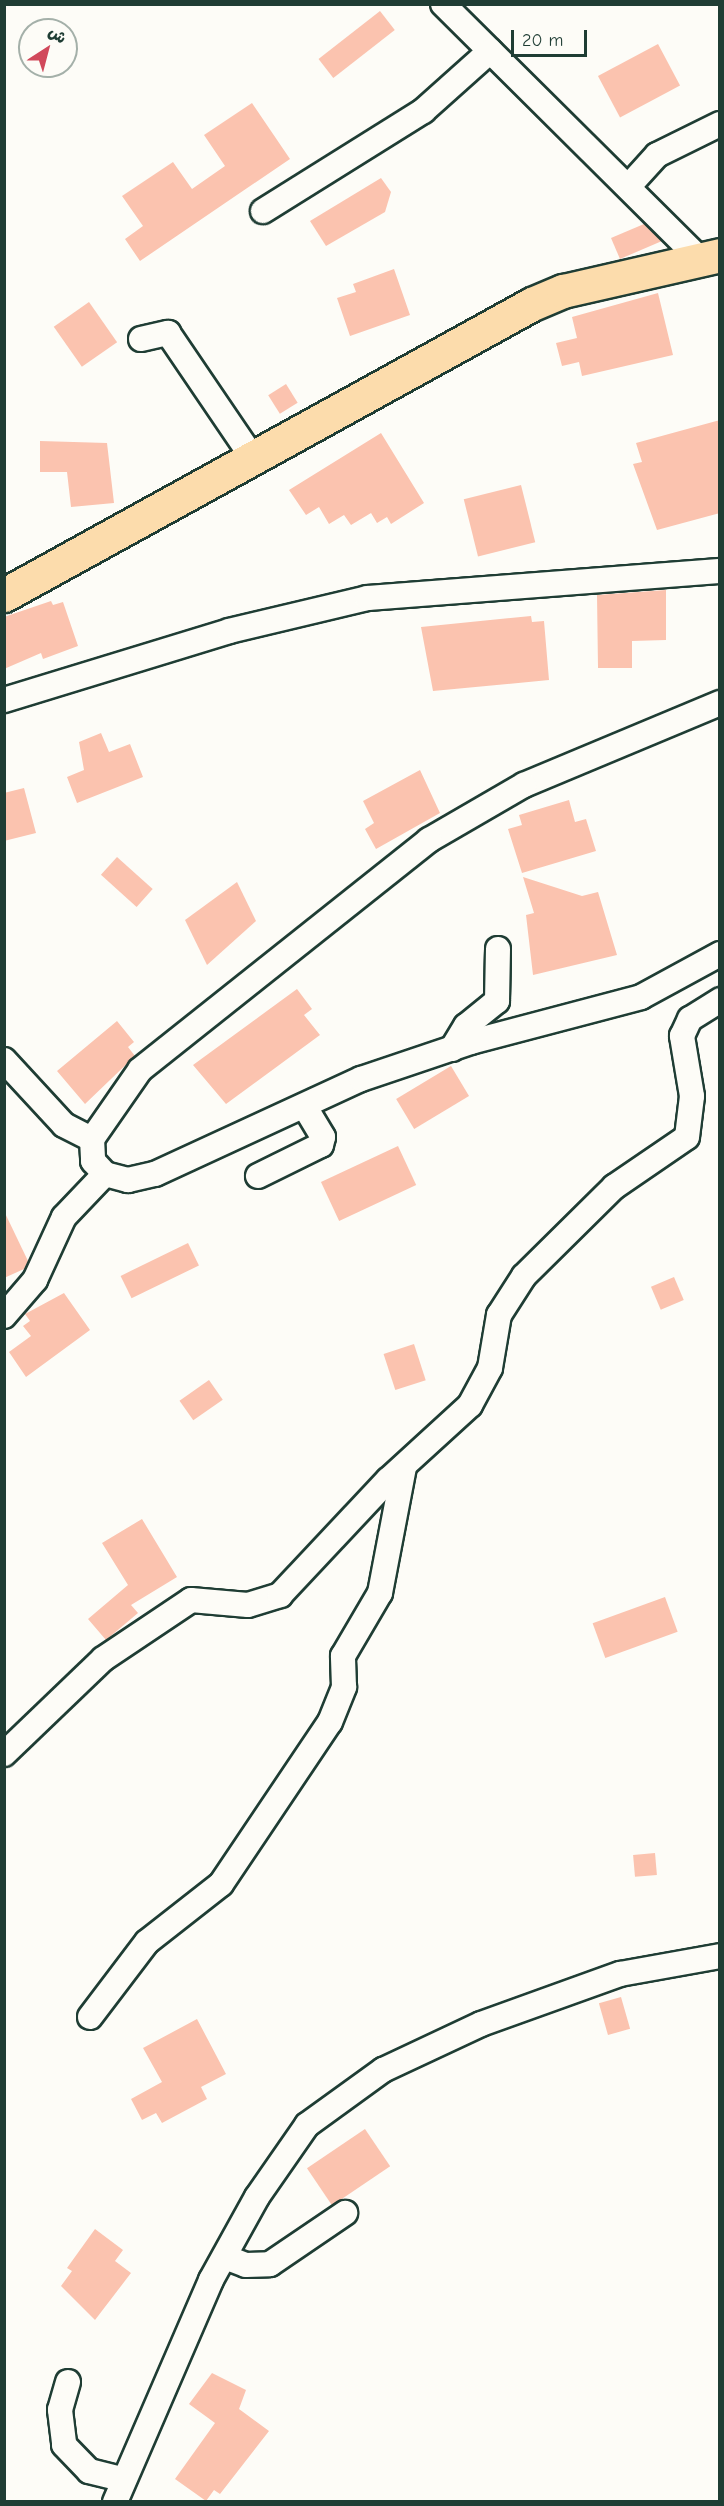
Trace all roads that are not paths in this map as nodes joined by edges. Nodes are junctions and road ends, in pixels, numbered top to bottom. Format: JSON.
{"nodes":[{"id":1,"x":443,"y":4,"type":"edge"},
{"id":2,"x":490,"y":51,"type":"junction"},
{"id":3,"x":720,"y":124,"type":"edge"},
{"id":4,"x":628,"y":187,"type":"junction"},
{"id":5,"x":262,"y":211,"type":"dead end"},
{"id":6,"x":709,"y":257,"type":"edge"},
{"id":7,"x":141,"y":339,"type":"dead end"},
{"id":8,"x":253,"y":458,"type":"junction"},
{"id":9,"x":720,"y":572,"type":"edge"},
{"id":10,"x":4,"y":595,"type":"edge"},
{"id":11,"x":4,"y":700,"type":"edge"},
{"id":12,"x":720,"y":703,"type":"edge"},
{"id":13,"x":498,"y":949,"type":"dead end"},
{"id":14,"x":720,"y":954,"type":"edge"},
{"id":15,"x":720,"y":1000,"type":"edge"},
{"id":16,"x":452,"y":1049,"type":"junction"},
{"id":17,"x":4,"y":1060,"type":"edge"},
{"id":18,"x":305,"y":1107,"type":"junction"},
{"id":19,"x":92,"y":1139,"type":"junction"},
{"id":20,"x":105,"y":1174,"type":"junction"},
{"id":21,"x":258,"y":1176,"type":"dead end"},
{"id":22,"x":4,"y":1316,"type":"edge"},
{"id":23,"x":404,"y":1467,"type":"junction"},
{"id":24,"x":4,"y":1754,"type":"edge"},
{"id":25,"x":720,"y":1956,"type":"edge"},
{"id":26,"x":90,"y":2017,"type":"dead end"},
{"id":27,"x":345,"y":2213,"type":"dead end"},
{"id":28,"x":225,"y":2257,"type":"junction"},
{"id":29,"x":68,"y":2382,"type":"dead end"},
{"id":30,"x":120,"y":2491,"type":"edge"}],
"edges":[{"from":1,"to":2,"type":"street"},
{"from":2,"to":4,"type":"street"},
{"from":2,"to":5,"type":"street"},
{"from":3,"to":4,"type":"street"},
{"from":4,"to":6,"type":"street"},
{"from":6,"to":8,"type":"main road"},
{"from":7,"to":8,"type":"street"},
{"from":8,"to":10,"type":"main road"},
{"from":9,"to":11,"type":"street"},
{"from":12,"to":19,"type":"street"},
{"from":13,"to":16,"type":"street"},
{"from":14,"to":16,"type":"street"},
{"from":15,"to":23,"type":"street"},
{"from":16,"to":18,"type":"street"},
{"from":17,"to":19,"type":"street"},
{"from":18,"to":20,"type":"street"},
{"from":18,"to":21,"type":"street"},
{"from":19,"to":20,"type":"street"},
{"from":20,"to":22,"type":"street"},
{"from":23,"to":24,"type":"street"},
{"from":23,"to":26,"type":"street"},
{"from":25,"to":28,"type":"street"},
{"from":27,"to":28,"type":"street"},
{"from":28,"to":30,"type":"street"},
{"from":29,"to":30,"type":"street"}]}
